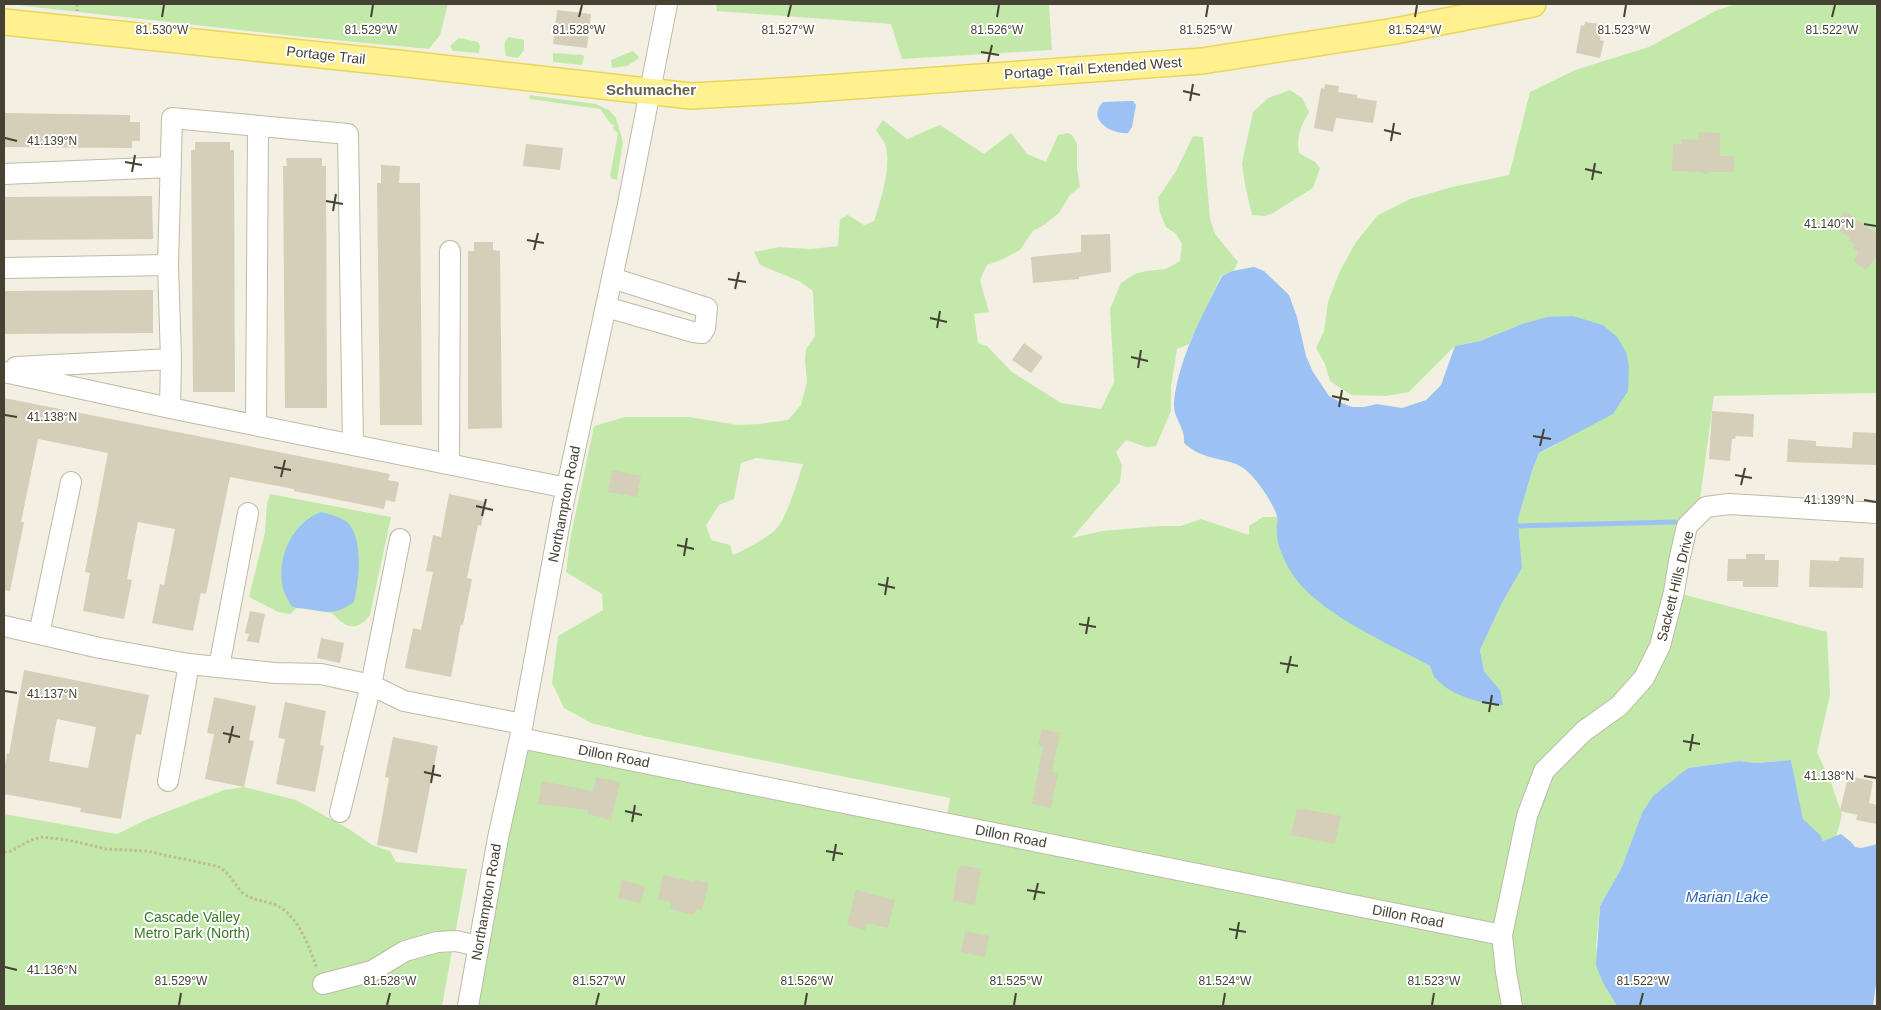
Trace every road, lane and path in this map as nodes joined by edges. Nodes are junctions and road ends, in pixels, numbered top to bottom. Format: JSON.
{"nodes":[{"id":1,"x":666,"y":4,"type":"edge"},
{"id":2,"x":1533,"y":4,"type":"edge"},
{"id":3,"x":4,"y":22,"type":"edge"},
{"id":4,"x":649,"y":91,"type":"junction"},
{"id":5,"x":258,"y":127,"type":"junction"},
{"id":6,"x":171,"y":167,"type":"junction"},
{"id":7,"x":4,"y":174,"type":"edge"},
{"id":8,"x":450,"y":251,"type":"dead end"},
{"id":9,"x":168,"y":265,"type":"junction"},
{"id":10,"x":4,"y":268,"type":"edge"},
{"id":11,"x":612,"y":278,"type":"junction"},
{"id":12,"x":606,"y":307,"type":"junction"},
{"id":13,"x":171,"y":359,"type":"junction"},
{"id":14,"x":4,"y":370,"type":"edge"},
{"id":15,"x":170,"y":408,"type":"junction"},
{"id":16,"x":256,"y":425,"type":"junction"},
{"id":17,"x":353,"y":445,"type":"junction"},
{"id":18,"x":449,"y":464,"type":"junction"},
{"id":19,"x":71,"y":482,"type":"dead end"},
{"id":20,"x":567,"y":488,"type":"junction"},
{"id":21,"x":248,"y":513,"type":"dead end"},
{"id":22,"x":1877,"y":513,"type":"edge"},
{"id":23,"x":400,"y":539,"type":"dead end"},
{"id":24,"x":4,"y":626,"type":"edge"},
{"id":25,"x":39,"y":634,"type":"junction"},
{"id":26,"x":189,"y":664,"type":"junction"},
{"id":27,"x":219,"y":667,"type":"junction"},
{"id":28,"x":371,"y":684,"type":"junction"},
{"id":29,"x":521,"y":731,"type":"junction"},
{"id":30,"x":168,"y":781,"type":"dead end"},
{"id":31,"x":340,"y":812,"type":"dead end"},
{"id":32,"x":4,"y":852,"type":"edge"},
{"id":33,"x":1502,"y":935,"type":"junction"},
{"id":34,"x":478,"y":946,"type":"junction"},
{"id":35,"x":323,"y":984,"type":"joint"},
{"id":36,"x":468,"y":1006,"type":"edge"},
{"id":37,"x":1512,"y":1006,"type":"edge"}],
"edges":[{"from":1,"to":4,"type":"street","name":"Northampton Road"},
{"from":2,"to":4,"type":"main road","name":"Portage Trail Extended West"},
{"from":3,"to":4,"type":"main road","name":"Portage Trail"},
{"from":4,"to":11,"type":"street","name":"Northampton Road"},
{"from":5,"to":6,"type":"street"},
{"from":5,"to":16,"type":"street"},
{"from":5,"to":17,"type":"street"},
{"from":6,"to":7,"type":"street"},
{"from":6,"to":9,"type":"street"},
{"from":8,"to":18,"type":"street"},
{"from":9,"to":10,"type":"street"},
{"from":9,"to":13,"type":"street"},
{"from":11,"to":12,"type":"street","name":"Northampton Road"},
{"from":11,"to":12,"type":"street"},
{"from":12,"to":20,"type":"street","name":"Northampton Road"},
{"from":13,"to":14,"type":"street"},
{"from":13,"to":15,"type":"street"},
{"from":14,"to":15,"type":"street"},
{"from":15,"to":16,"type":"street"},
{"from":16,"to":17,"type":"street"},
{"from":17,"to":18,"type":"street"},
{"from":18,"to":20,"type":"street"},
{"from":19,"to":25,"type":"street"},
{"from":20,"to":29,"type":"street","name":"Northampton Road"},
{"from":21,"to":27,"type":"street"},
{"from":22,"to":33,"type":"street","name":"Sackett Hills Drive"},
{"from":23,"to":28,"type":"street"},
{"from":24,"to":25,"type":"street","name":"Dillon Road"},
{"from":25,"to":26,"type":"street","name":"Dillon Road"},
{"from":26,"to":27,"type":"street","name":"Dillon Road"},
{"from":26,"to":30,"type":"street"},
{"from":27,"to":28,"type":"street","name":"Dillon Road"},
{"from":28,"to":29,"type":"street","name":"Dillon Road"},
{"from":28,"to":31,"type":"street"},
{"from":29,"to":33,"type":"street","name":"Dillon Road"},
{"from":29,"to":34,"type":"street","name":"Northampton Road"},
{"from":32,"to":35,"type":"path"},
{"from":33,"to":37,"type":"street","name":"Sackett Hills Drive"},
{"from":34,"to":35,"type":"street"},
{"from":34,"to":36,"type":"street","name":"Northampton Road"}]}
